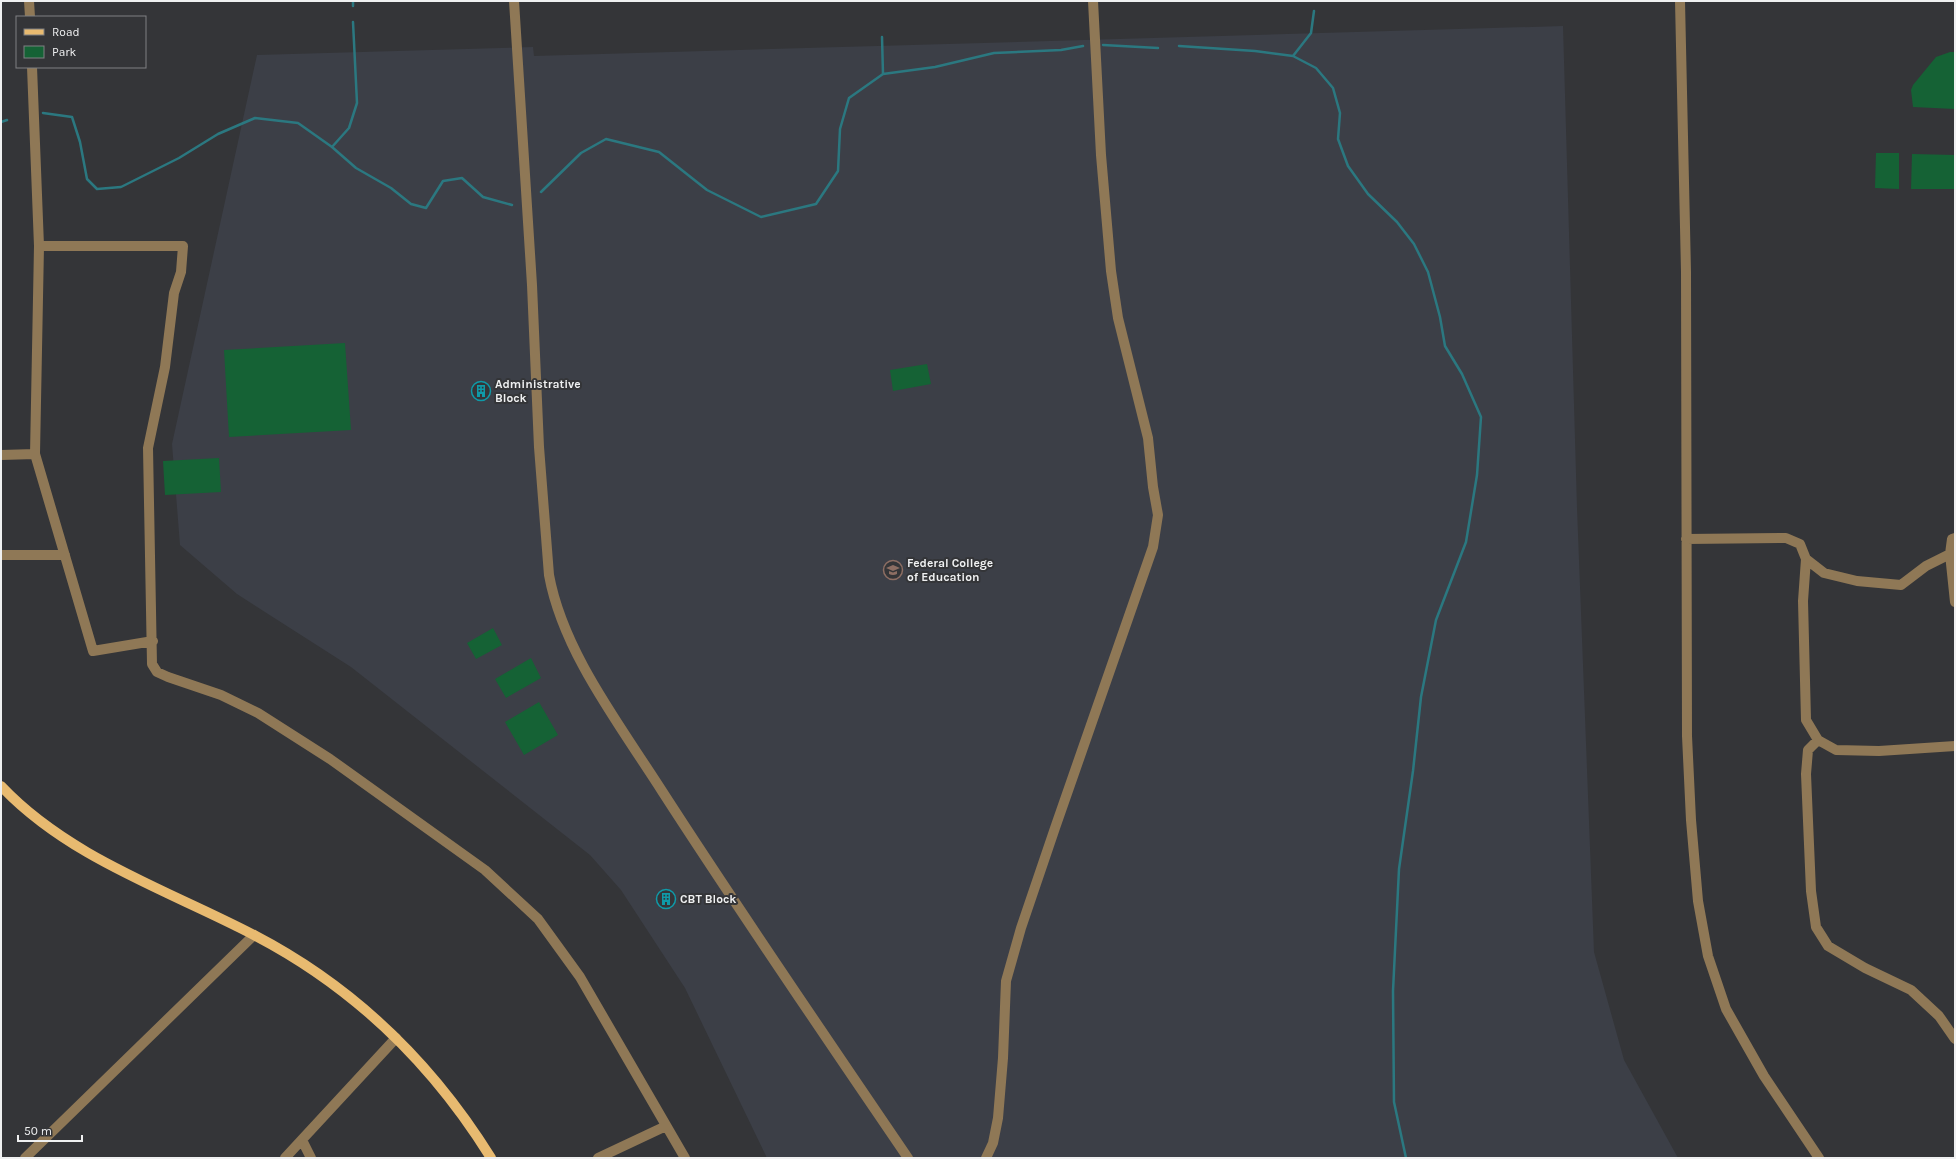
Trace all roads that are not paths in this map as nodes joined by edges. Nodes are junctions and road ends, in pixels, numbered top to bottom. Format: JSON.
{"nodes":[{"id":1,"x":29,"y":1,"type":"edge"},
{"id":2,"x":514,"y":1,"type":"edge"},
{"id":3,"x":1093,"y":1,"type":"edge"},
{"id":4,"x":1680,"y":1,"type":"edge"},
{"id":5,"x":30,"y":16,"type":"edge"},
{"id":6,"x":32,"y":68,"type":"edge"},
{"id":7,"x":39,"y":246,"type":"junction"},
{"id":8,"x":35,"y":454,"type":"junction"},
{"id":9,"x":1,"y":455,"type":"edge"},
{"id":10,"x":1955,"y":538,"type":"edge"},
{"id":11,"x":1686,"y":539,"type":"junction"},
{"id":12,"x":1950,"y":554,"type":"junction"},
{"id":13,"x":1,"y":555,"type":"edge"},
{"id":14,"x":65,"y":555,"type":"junction"},
{"id":15,"x":1806,"y":559,"type":"junction"},
{"id":16,"x":1955,"y":602,"type":"edge"},
{"id":17,"x":153,"y":641,"type":"junction"},
{"id":18,"x":1818,"y":740,"type":"junction"},
{"id":19,"x":1955,"y":746,"type":"edge"},
{"id":20,"x":1,"y":786,"type":"edge"},
{"id":21,"x":254,"y":935,"type":"junction"},
{"id":22,"x":396,"y":1038,"type":"junction"},
{"id":23,"x":1955,"y":1039,"type":"edge"},
{"id":24,"x":666,"y":1126,"type":"junction"},
{"id":25,"x":302,"y":1140,"type":"junction"},
{"id":26,"x":25,"y":1158,"type":"edge"},
{"id":27,"x":284,"y":1158,"type":"edge"},
{"id":28,"x":310,"y":1158,"type":"edge"},
{"id":29,"x":491,"y":1158,"type":"edge"},
{"id":30,"x":598,"y":1158,"type":"edge"},
{"id":31,"x":685,"y":1158,"type":"edge"},
{"id":32,"x":908,"y":1158,"type":"edge"},
{"id":33,"x":986,"y":1158,"type":"edge"},
{"id":34,"x":1819,"y":1158,"type":"edge"}],
"edges":[{"from":1,"to":5,"type":"street"},
{"from":2,"to":32,"type":"street"},
{"from":3,"to":33,"type":"street"},
{"from":4,"to":11,"type":"street"},
{"from":6,"to":7,"type":"street"},
{"from":7,"to":8,"type":"street"},
{"from":7,"to":17,"type":"street"},
{"from":8,"to":9,"type":"street"},
{"from":8,"to":14,"type":"street"},
{"from":10,"to":12,"type":"street"},
{"from":11,"to":15,"type":"street"},
{"from":11,"to":34,"type":"street"},
{"from":12,"to":15,"type":"street"},
{"from":12,"to":16,"type":"street"},
{"from":13,"to":14,"type":"street"},
{"from":14,"to":17,"type":"street"},
{"from":15,"to":18,"type":"street"},
{"from":17,"to":24,"type":"street"},
{"from":18,"to":19,"type":"street"},
{"from":18,"to":23,"type":"street"},
{"from":20,"to":21,"type":"main road"},
{"from":21,"to":22,"type":"main road"},
{"from":21,"to":26,"type":"street"},
{"from":22,"to":25,"type":"street"},
{"from":22,"to":29,"type":"main road"},
{"from":24,"to":30,"type":"street"},
{"from":24,"to":31,"type":"street"},
{"from":25,"to":27,"type":"street"},
{"from":25,"to":28,"type":"street"}]}
